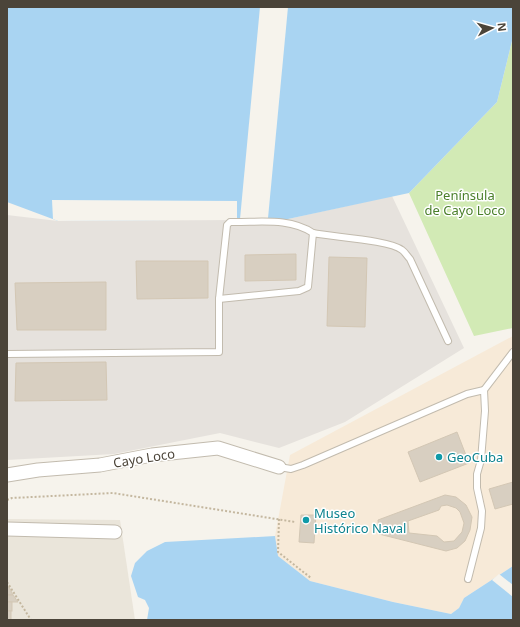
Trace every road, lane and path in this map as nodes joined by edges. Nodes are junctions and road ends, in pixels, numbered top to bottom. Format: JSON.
{"nodes":[{"id":1,"x":313,"y":233,"type":"junction"},
{"id":2,"x":219,"y":299,"type":"junction"},
{"id":3,"x":448,"y":341,"type":"dead end"},
{"id":4,"x":513,"y":352,"type":"edge"},
{"id":5,"x":7,"y":354,"type":"edge"},
{"id":6,"x":484,"y":390,"type":"junction"},
{"id":7,"x":279,"y":467,"type":"joint"},
{"id":8,"x":7,"y":475,"type":"edge"},
{"id":9,"x":7,"y":500,"type":"edge"},
{"id":10,"x":279,"y":519,"type":"junction"},
{"id":11,"x":295,"y":522,"type":"dead end"},
{"id":12,"x":7,"y":529,"type":"edge"},
{"id":13,"x":115,"y":532,"type":"dead end"},
{"id":14,"x":311,"y":578,"type":"dead end"},
{"id":15,"x":468,"y":578,"type":"dead end"},
{"id":16,"x":7,"y":582,"type":"edge"},
{"id":17,"x":31,"y":620,"type":"edge"}],
"edges":[{"from":1,"to":2,"type":"lane"},
{"from":1,"to":2,"type":"lane"},
{"from":1,"to":3,"type":"lane"},
{"from":2,"to":5,"type":"lane"},
{"from":4,"to":6,"type":"lane"},
{"from":6,"to":7,"type":"lane"},
{"from":6,"to":15,"type":"lane"},
{"from":7,"to":8,"type":"street","name":"Cayo Loco"},
{"from":9,"to":10,"type":"path"},
{"from":10,"to":11,"type":"path"},
{"from":10,"to":14,"type":"path"},
{"from":12,"to":13,"type":"street"},
{"from":16,"to":17,"type":"path"}]}
